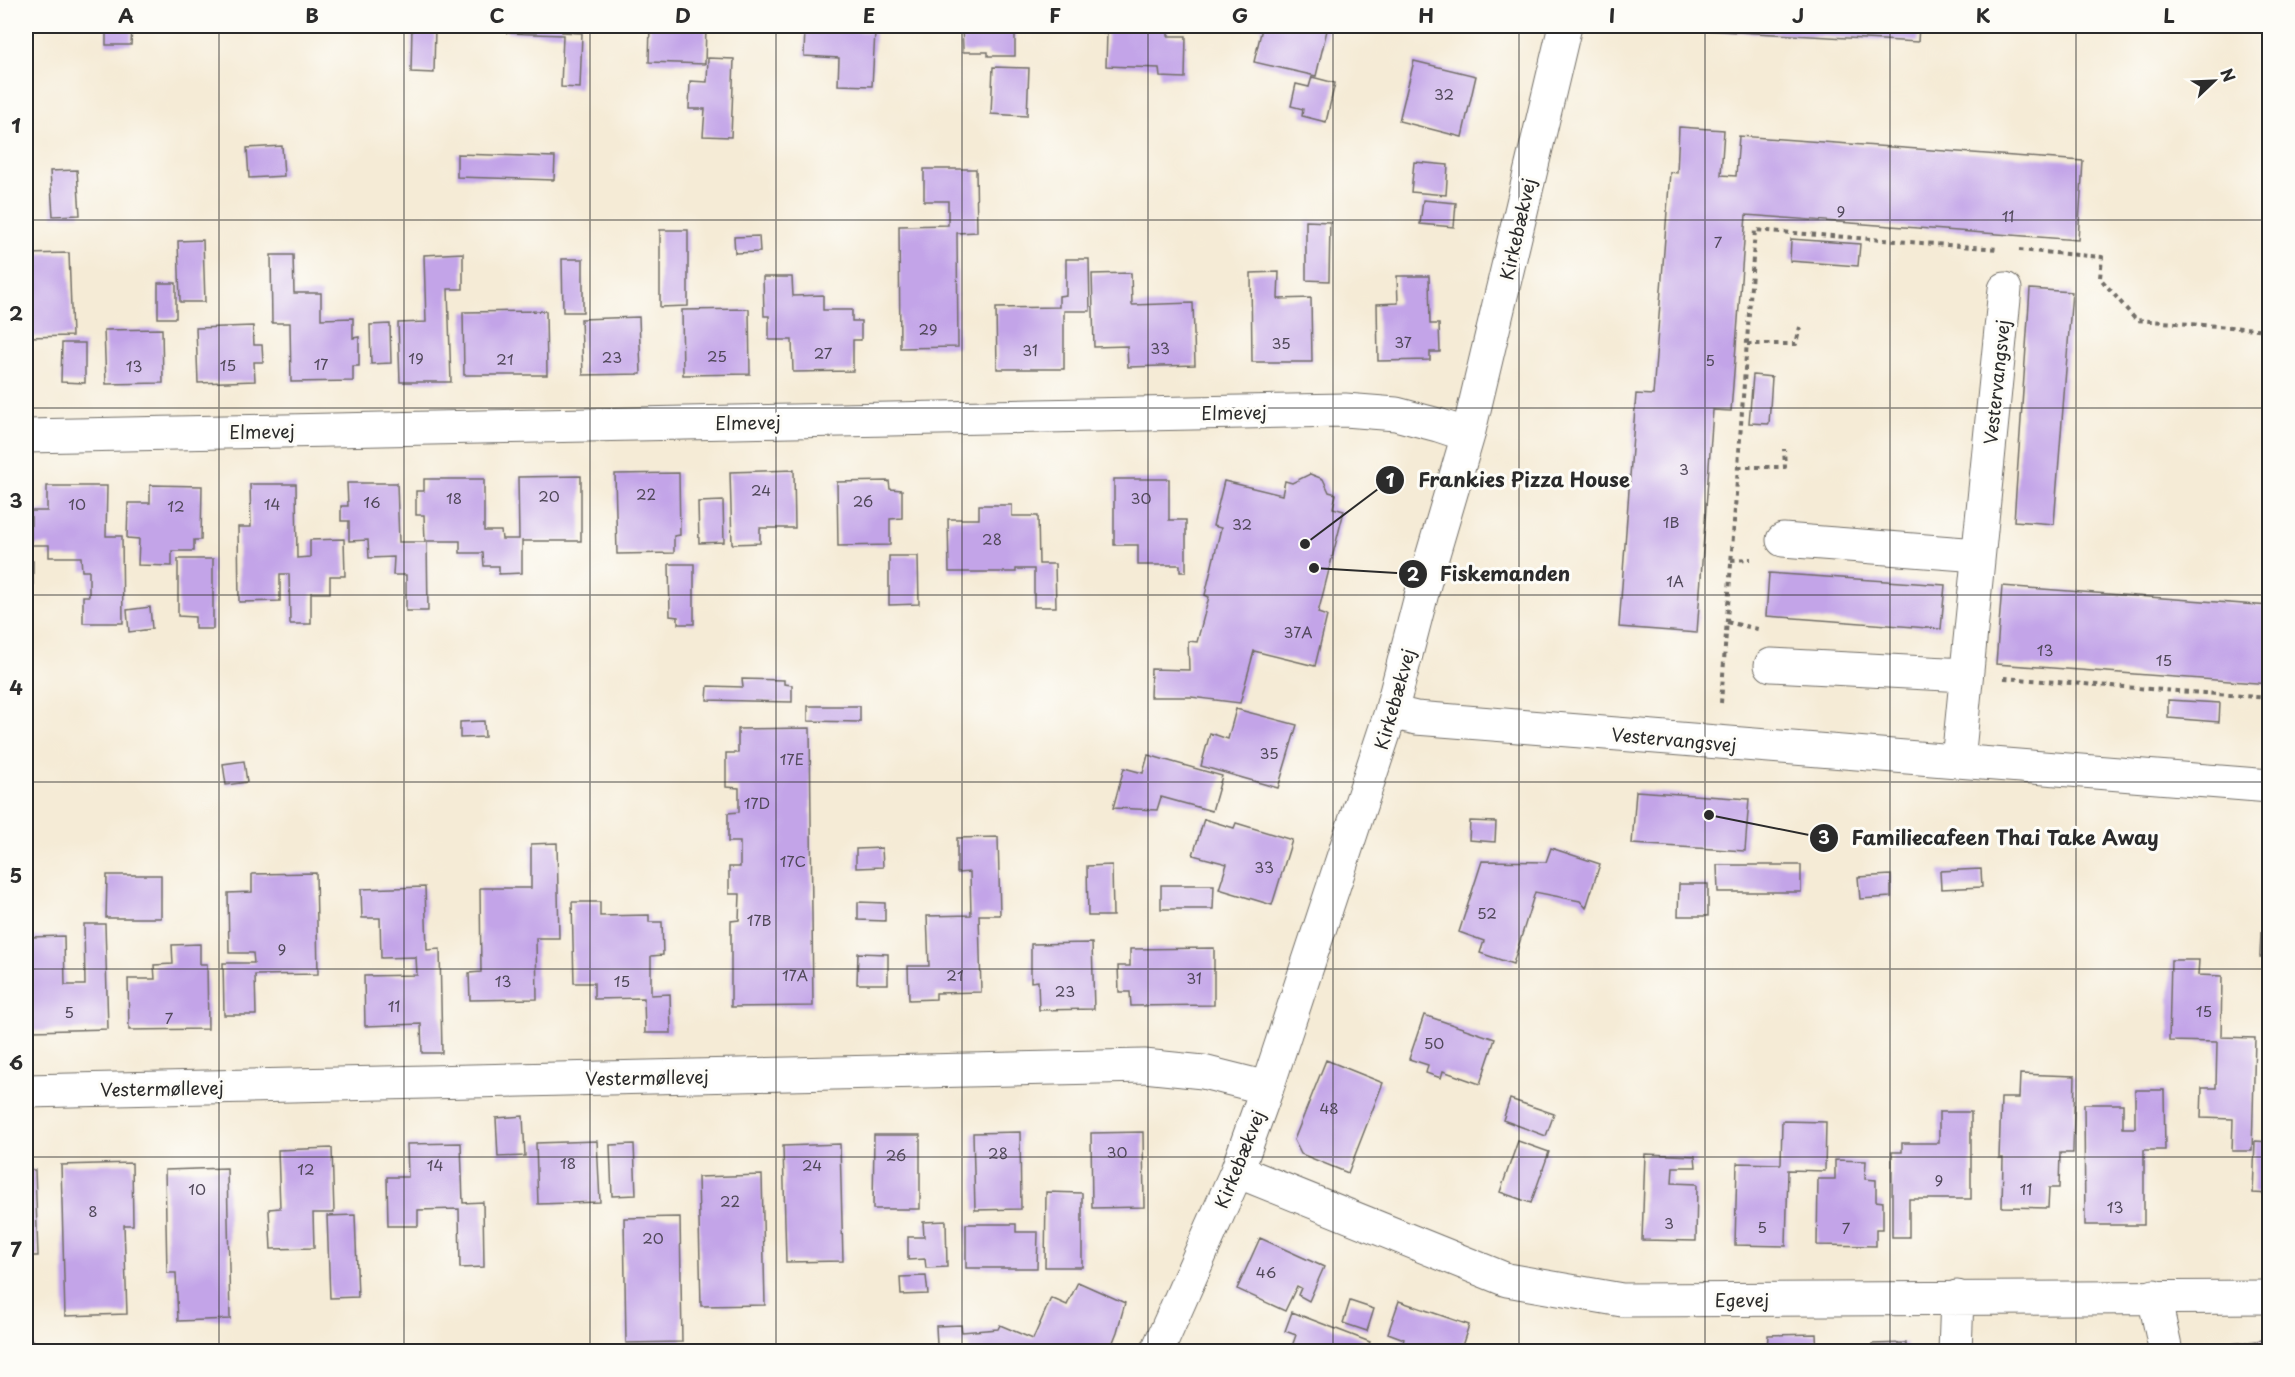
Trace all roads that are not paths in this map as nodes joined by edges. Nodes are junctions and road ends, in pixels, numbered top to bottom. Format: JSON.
{"nodes":[{"id":1,"x":1565,"y":26,"type":"edge"},
{"id":2,"x":2005,"y":290,"type":"dead end"},
{"id":3,"x":1468,"y":435,"type":"junction"},
{"id":4,"x":26,"y":436,"type":"edge"},
{"id":5,"x":1783,"y":540,"type":"dead end"},
{"id":6,"x":1978,"y":555,"type":"junction"},
{"id":7,"x":1771,"y":665,"type":"dead end"},
{"id":8,"x":1966,"y":675,"type":"junction"},
{"id":9,"x":1391,"y":712,"type":"junction"},
{"id":10,"x":1958,"y":761,"type":"junction"},
{"id":11,"x":2270,"y":786,"type":"edge"},
{"id":12,"x":1267,"y":1088,"type":"junction"},
{"id":13,"x":26,"y":1091,"type":"edge"},
{"id":14,"x":1237,"y":1171,"type":"junction"},
{"id":15,"x":2154,"y":1296,"type":"junction"},
{"id":16,"x":2270,"y":1296,"type":"edge"},
{"id":17,"x":1957,"y":1297,"type":"junction"},
{"id":18,"x":1157,"y":1352,"type":"edge"},
{"id":19,"x":1955,"y":1352,"type":"edge"},
{"id":20,"x":2166,"y":1352,"type":"edge"}],
"edges":[{"from":1,"to":3,"type":"street","name":"Kirkebækvej"},
{"from":2,"to":6,"type":"street","name":"Vestervangsvej"},
{"from":3,"to":4,"type":"street","name":"Elmevej"},
{"from":3,"to":9,"type":"street","name":"Kirkebækvej"},
{"from":5,"to":6,"type":"street"},
{"from":6,"to":8,"type":"street","name":"Vestervangsvej"},
{"from":7,"to":8,"type":"street"},
{"from":8,"to":10,"type":"street","name":"Vestervangsvej"},
{"from":9,"to":10,"type":"street","name":"Vestervangsvej"},
{"from":9,"to":12,"type":"street","name":"Kirkebækvej"},
{"from":10,"to":11,"type":"street","name":"Vestervangsvej"},
{"from":12,"to":13,"type":"street","name":"Vestermøllevej"},
{"from":12,"to":14,"type":"street","name":"Kirkebækvej"},
{"from":14,"to":17,"type":"street","name":"Egevej"},
{"from":14,"to":18,"type":"street","name":"Kirkebækvej"},
{"from":15,"to":16,"type":"street","name":"Egevej"},
{"from":15,"to":17,"type":"street","name":"Egevej"},
{"from":15,"to":20,"type":"street"},
{"from":17,"to":19,"type":"street"}]}
